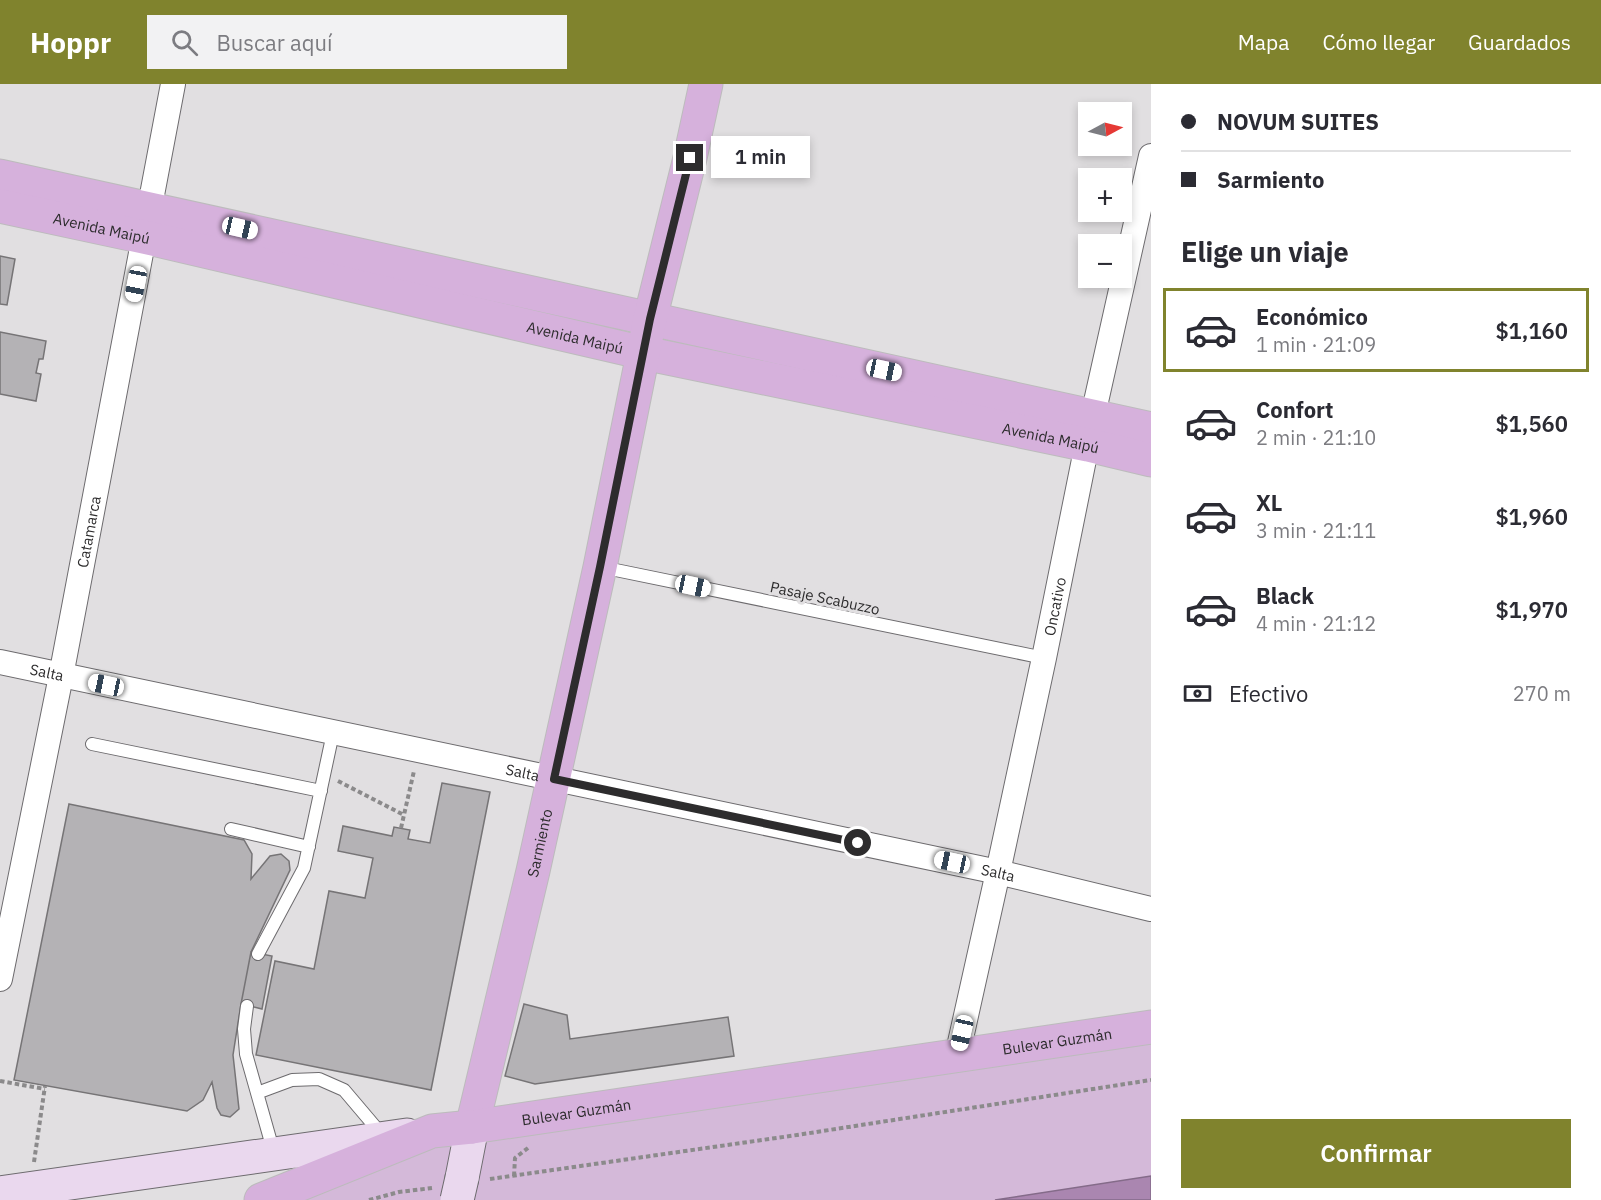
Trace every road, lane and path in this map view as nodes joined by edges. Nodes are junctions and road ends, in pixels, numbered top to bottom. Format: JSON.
{"nodes":[{"id":1,"x":173,"y":84,"type":"edge"},
{"id":2,"x":706,"y":84,"type":"edge"},
{"id":3,"x":1151,"y":156,"type":"edge"},
{"id":4,"x":0,"y":176,"type":"edge"},
{"id":5,"x":0,"y":206,"type":"edge"},
{"id":6,"x":147,"y":223,"type":"junction"},
{"id":7,"x":650,"y":319,"type":"junction"},
{"id":8,"x":644,"y":353,"type":"junction"},
{"id":9,"x":1151,"y":429,"type":"edge"},
{"id":10,"x":1090,"y":430,"type":"junction"},
{"id":11,"x":1151,"y":460,"type":"edge"},
{"id":12,"x":600,"y":567,"type":"junction"},
{"id":13,"x":1044,"y":658,"type":"junction"},
{"id":14,"x":0,"y":662,"type":"edge"},
{"id":15,"x":61,"y":676,"type":"junction"},
{"id":16,"x":333,"y":733,"type":"junction"},
{"id":17,"x":92,"y":744,"type":"dead end"},
{"id":18,"x":419,"y":751,"type":"junction"},
{"id":19,"x":324,"y":774,"type":"junction"},
{"id":20,"x":554,"y":779,"type":"junction"},
{"id":21,"x":321,"y":791,"type":"junction"},
{"id":22,"x":404,"y":815,"type":"junction"},
{"id":23,"x":401,"y":828,"type":"dead end"},
{"id":24,"x":231,"y":829,"type":"dead end"},
{"id":25,"x":309,"y":847,"type":"junction"},
{"id":26,"x":998,"y":872,"type":"junction"},
{"id":27,"x":1151,"y":909,"type":"edge"},
{"id":28,"x":258,"y":954,"type":"dead end"},
{"id":29,"x":0,"y":979,"type":"edge"},
{"id":30,"x":247,"y":1006,"type":"dead end"},
{"id":31,"x":1151,"y":1028,"type":"edge"},
{"id":32,"x":957,"y":1056,"type":"junction"},
{"id":33,"x":1151,"y":1080,"type":"edge"},
{"id":34,"x":0,"y":1081,"type":"edge"},
{"id":35,"x":257,"y":1093,"type":"junction"},
{"id":36,"x":472,"y":1127,"type":"junction"},
{"id":37,"x":432,"y":1131,"type":"junction"},
{"id":38,"x":385,"y":1138,"type":"junction"},
{"id":39,"x":274,"y":1153,"type":"junction"},
{"id":40,"x":458,"y":1186,"type":"edge"},
{"id":41,"x":15,"y":1190,"type":"edge"},
{"id":42,"x":261,"y":1200,"type":"edge"},
{"id":43,"x":369,"y":1200,"type":"edge"}],
"edges":[{"from":1,"to":6,"type":"street","name":"Catamarca"},
{"from":2,"to":7,"type":"main road","name":"Sarmiento"},
{"from":3,"to":10,"type":"street","name":"Oncativo"},
{"from":4,"to":6,"type":"main road","name":"Avenida Maipú"},
{"from":5,"to":6,"type":"main road","name":"Avenida Maipú"},
{"from":6,"to":7,"type":"main road","name":"Avenida Maipú"},
{"from":6,"to":8,"type":"main road","name":"Avenida Maipú"},
{"from":6,"to":15,"type":"street","name":"Catamarca"},
{"from":7,"to":8,"type":"main road","name":"Sarmiento"},
{"from":7,"to":10,"type":"main road","name":"Avenida Maipú"},
{"from":8,"to":10,"type":"main road","name":"Avenida Maipú"},
{"from":8,"to":12,"type":"main road","name":"Sarmiento"},
{"from":9,"to":10,"type":"main road","name":"Avenida Maipú"},
{"from":10,"to":11,"type":"main road","name":"Avenida Maipú"},
{"from":10,"to":13,"type":"street","name":"Oncativo"},
{"from":12,"to":13,"type":"lane","name":"Pasaje Scabuzzo"},
{"from":12,"to":20,"type":"main road","name":"Sarmiento"},
{"from":13,"to":26,"type":"street","name":"Oncativo"},
{"from":14,"to":15,"type":"street","name":"Salta"},
{"from":15,"to":16,"type":"street","name":"Salta"},
{"from":15,"to":29,"type":"street","name":"Catamarca"},
{"from":16,"to":18,"type":"street","name":"Salta"},
{"from":16,"to":19,"type":"lane"},
{"from":17,"to":21,"type":"lane"},
{"from":18,"to":20,"type":"street","name":"Salta"},
{"from":18,"to":22,"type":"path"},
{"from":19,"to":21,"type":"lane"},
{"from":19,"to":22,"type":"path"},
{"from":20,"to":26,"type":"street","name":"Salta"},
{"from":20,"to":36,"type":"main road","name":"Sarmiento"},
{"from":21,"to":25,"type":"lane"},
{"from":22,"to":23,"type":"path"},
{"from":24,"to":25,"type":"lane"},
{"from":25,"to":28,"type":"lane"},
{"from":26,"to":27,"type":"street","name":"Salta"},
{"from":26,"to":32,"type":"street","name":"Oncativo"},
{"from":30,"to":35,"type":"lane"},
{"from":31,"to":32,"type":"main road","name":"Bulevar Guzmán"},
{"from":32,"to":36,"type":"main road","name":"Bulevar Guzmán"},
{"from":33,"to":40,"type":"path"},
{"from":34,"to":41,"type":"path"},
{"from":35,"to":38,"type":"lane"},
{"from":35,"to":39,"type":"lane"},
{"from":36,"to":37,"type":"main road","name":"Bulevar Guzmán"},
{"from":36,"to":40,"type":"main road","name":"Sarmiento"},
{"from":37,"to":38,"type":"main road","name":"Bulevar Guzmán"},
{"from":37,"to":42,"type":"main road"},
{"from":38,"to":39,"type":"main road","name":"Bulevar Guzmán"},
{"from":39,"to":41,"type":"main road","name":"Bulevar Guzmán"},
{"from":40,"to":43,"type":"path"}]}
